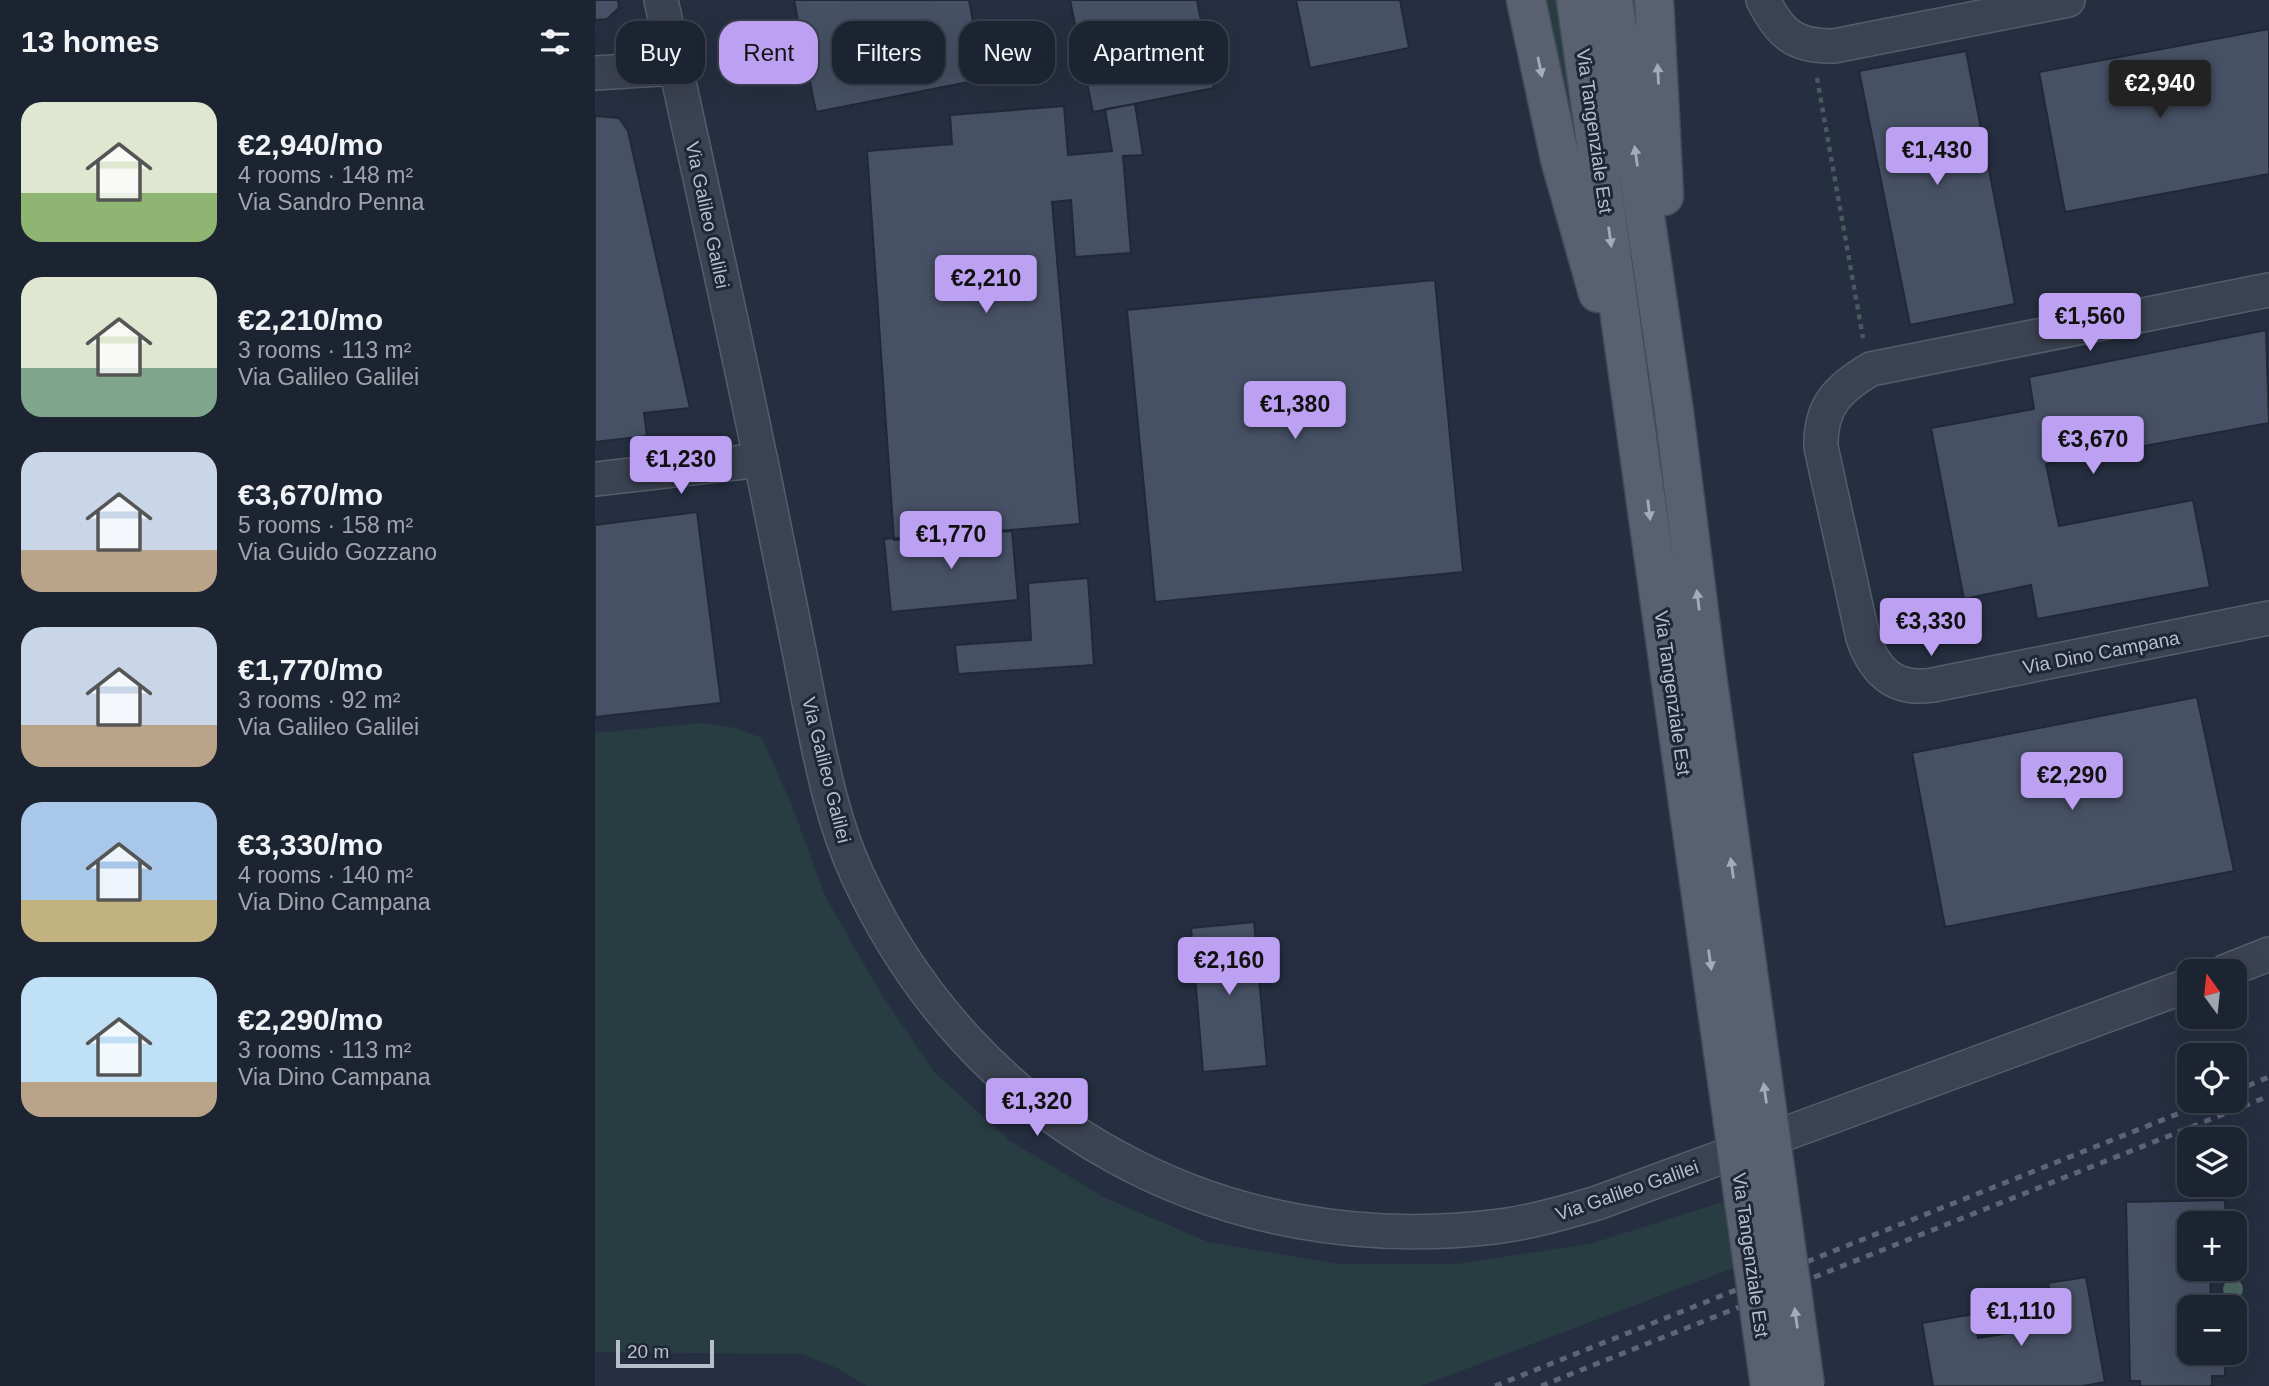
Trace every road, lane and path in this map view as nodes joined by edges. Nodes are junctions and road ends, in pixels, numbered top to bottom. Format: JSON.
{"nodes":[{"id":1,"x":661,"y":0,"type":"edge"},
{"id":2,"x":1525,"y":0,"type":"edge"},
{"id":3,"x":1576,"y":0,"type":"edge"},
{"id":4,"x":1613,"y":0,"type":"edge"},
{"id":5,"x":1654,"y":0,"type":"edge"},
{"id":6,"x":1763,"y":0,"type":"edge"},
{"id":7,"x":2068,"y":0,"type":"edge"},
{"id":8,"x":666,"y":21,"type":"edge"},
{"id":9,"x":1812,"y":47,"type":"junction"},
{"id":10,"x":616,"y":72,"type":"edge"},
{"id":11,"x":595,"y":73,"type":"edge"},
{"id":12,"x":679,"y":84,"type":"edge"},
{"id":13,"x":2269,"y":290,"type":"edge"},
{"id":14,"x":1886,"y":366,"type":"junction"},
{"id":15,"x":1674,"y":412,"type":"junction"},
{"id":16,"x":1640,"y":442,"type":"junction"},
{"id":17,"x":761,"y":460,"type":"junction"},
{"id":18,"x":595,"y":479,"type":"edge"},
{"id":19,"x":2269,"y":618,"type":"edge"},
{"id":20,"x":1688,"y":671,"type":"junction"},
{"id":21,"x":2269,"y":954,"type":"edge"},
{"id":22,"x":2247,"y":963,"type":"edge"},
{"id":23,"x":2177,"y":989,"type":"edge"},
{"id":24,"x":1770,"y":1386,"type":"edge"},
{"id":25,"x":1805,"y":1386,"type":"edge"}],
"edges":[{"from":1,"to":8,"type":"street","name":"Via Galileo Galilei"},
{"from":2,"to":16,"type":"main road","one_way":true},
{"from":3,"to":16,"type":"main road","name":"Via Tangenziale Est","one_way":true},
{"from":15,"to":4,"type":"main road","name":"Via Tangenziale Est","one_way":true},
{"from":15,"to":5,"type":"main road","one_way":true},
{"from":6,"to":9,"type":"street"},
{"from":7,"to":9,"type":"street"},
{"from":9,"to":14,"type":"path"},
{"from":10,"to":11,"type":"street"},
{"from":12,"to":17,"type":"street","name":"Via Galileo Galilei"},
{"from":13,"to":14,"type":"street"},
{"from":14,"to":19,"type":"street","name":"Via Dino Campana"},
{"from":20,"to":15,"type":"main road","name":"Via Tangenziale Est","one_way":true},
{"from":16,"to":20,"type":"main road","name":"Via Tangenziale Est","one_way":true},
{"from":17,"to":18,"type":"street"},
{"from":17,"to":23,"type":"street","name":"Via Galileo Galilei"},
{"from":20,"to":24,"type":"main road","name":"Via Tangenziale Est","one_way":true,"bridge":true},
{"from":25,"to":20,"type":"main road","name":"Via Tangenziale Est","one_way":true,"bridge":true},
{"from":21,"to":22,"type":"street"}]}
